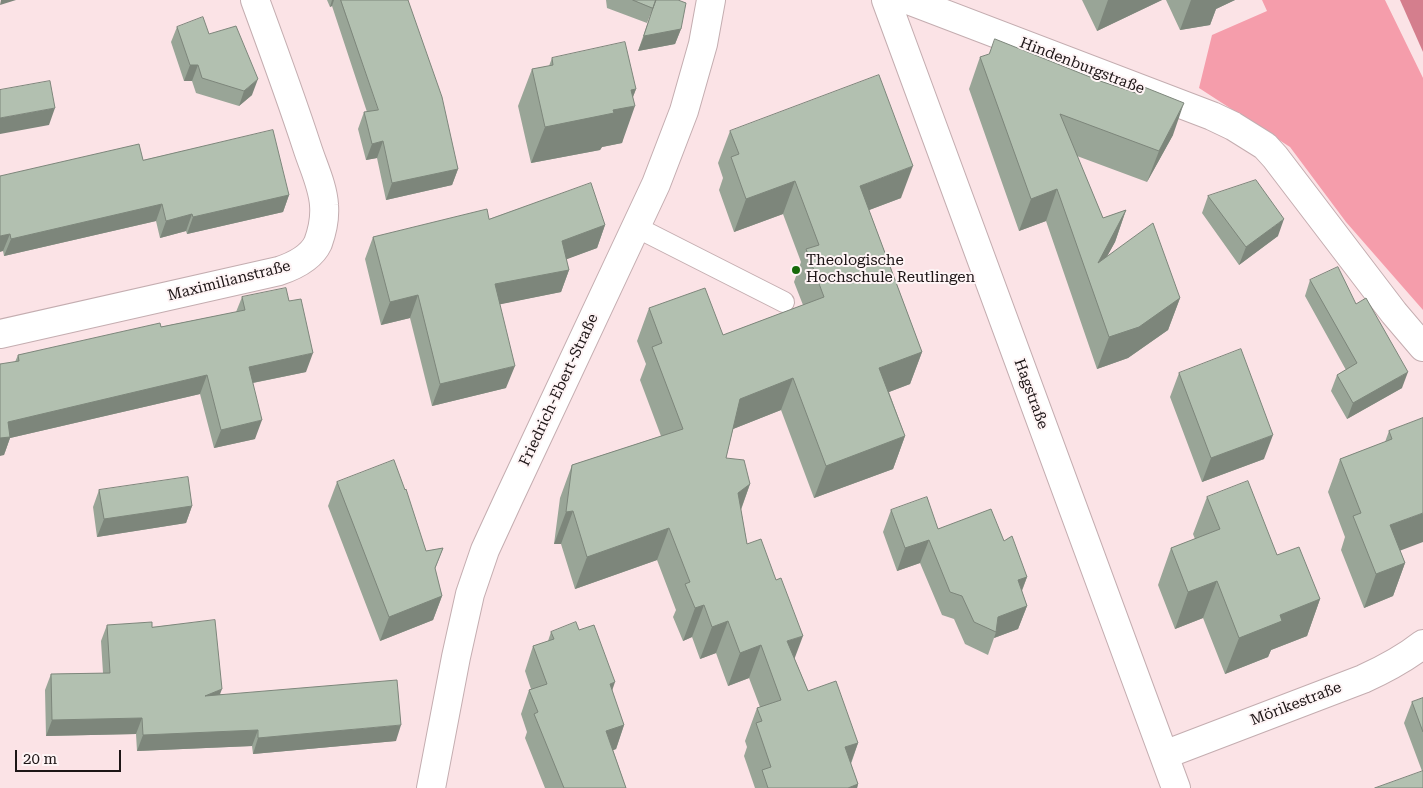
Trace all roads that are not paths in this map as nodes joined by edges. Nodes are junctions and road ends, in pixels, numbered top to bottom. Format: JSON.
{"nodes":[{"id":1,"x":255,"y":0,"type":"edge"},
{"id":2,"x":711,"y":0,"type":"edge"},
{"id":3,"x":886,"y":0,"type":"edge"},
{"id":4,"x":908,"y":0,"type":"edge"},
{"id":5,"x":636,"y":227,"type":"junction"},
{"id":6,"x":784,"y":302,"type":"dead end"},
{"id":7,"x":0,"y":334,"type":"edge"},
{"id":8,"x":1423,"y":347,"type":"edge"},
{"id":9,"x":1423,"y":644,"type":"edge"},
{"id":10,"x":1164,"y":755,"type":"junction"},
{"id":11,"x":431,"y":788,"type":"edge"},
{"id":12,"x":1176,"y":788,"type":"edge"}],
"edges":[{"from":1,"to":7,"type":"street","name":"Maximilianstraße"},
{"from":2,"to":5,"type":"street","name":"Friedrich-Ebert-Straße"},
{"from":3,"to":10,"type":"street","name":"Hagstraße"},
{"from":4,"to":8,"type":"street","name":"Hindenburgstraße"},
{"from":5,"to":6,"type":"lane"},
{"from":5,"to":11,"type":"street","name":"Friedrich-Ebert-Straße"},
{"from":9,"to":10,"type":"street","name":"Mörikestraße"},
{"from":10,"to":12,"type":"street","name":"Hagstraße"}]}
